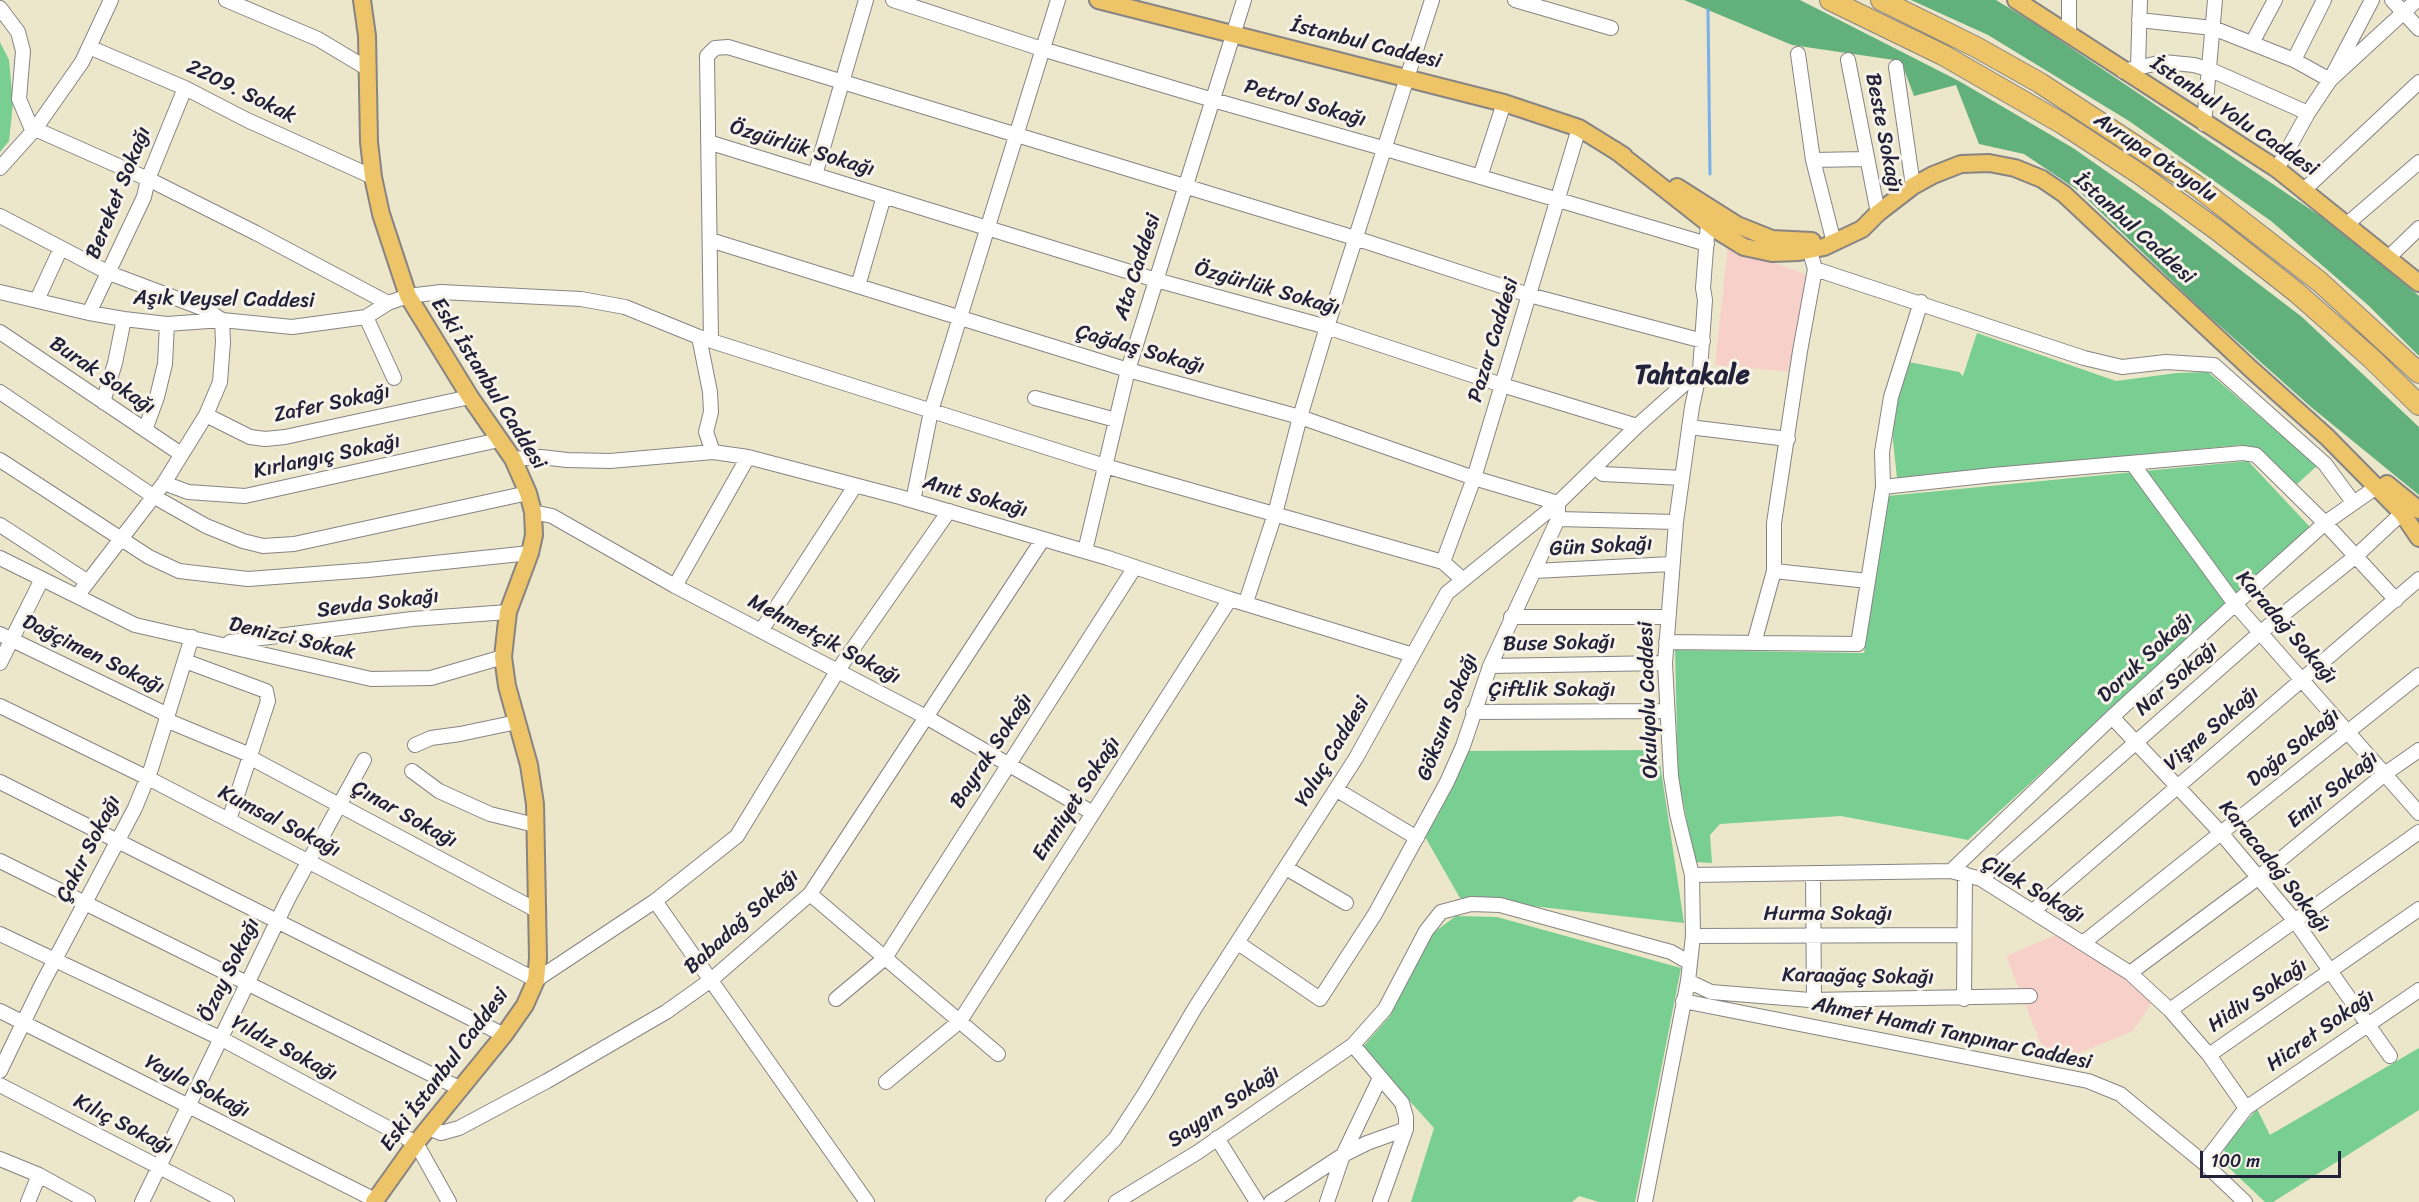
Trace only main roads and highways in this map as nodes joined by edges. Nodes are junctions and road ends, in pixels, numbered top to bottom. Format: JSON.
{"nodes":[{"id":1,"x":362,"y":0,"type":"edge"},
{"id":2,"x":1098,"y":0,"type":"edge"},
{"id":3,"x":1830,"y":0,"type":"edge"},
{"id":4,"x":1881,"y":0,"type":"edge"},
{"id":5,"x":2016,"y":0,"type":"edge"},
{"id":6,"x":1615,"y":150,"type":"junction"},
{"id":7,"x":1695,"y":198,"type":"junction"},
{"id":8,"x":1878,"y":213,"type":"junction"},
{"id":9,"x":1711,"y":232,"type":"junction"},
{"id":10,"x":1762,"y":235,"type":"junction"},
{"id":11,"x":1808,"y":246,"type":"junction"},
{"id":12,"x":2419,"y":283,"type":"edge"},
{"id":13,"x":2419,"y":373,"type":"edge"},
{"id":14,"x":2419,"y":405,"type":"edge"},
{"id":15,"x":2327,"y":437,"type":"junction"},
{"id":16,"x":2419,"y":510,"type":"edge"},
{"id":17,"x":2419,"y":538,"type":"edge"},
{"id":18,"x":374,"y":1201,"type":"edge"}],
"edges":[{"from":1,"to":18,"type":"main road","name":"Eski İstanbul Caddesi"},
{"from":2,"to":6,"type":"main road","name":"İstanbul Caddesi"},
{"from":3,"to":14,"type":"highway","name":"Avrupa Otoyolu"},
{"from":4,"to":13,"type":"highway","name":"Avrupa Otoyolu"},
{"from":5,"to":12,"type":"main road","name":"İstanbul Yolu Caddesi"},
{"from":6,"to":7,"type":"main road","name":"İstanbul Caddesi"},
{"from":6,"to":9,"type":"main road","name":"İstanbul Caddesi"},
{"from":7,"to":9,"type":"main road"},
{"from":7,"to":10,"type":"main road","name":"İstanbul Caddesi"},
{"from":8,"to":11,"type":"main road","name":"İstanbul Caddesi"},
{"from":8,"to":11,"type":"main road","name":"İstanbul Caddesi"},
{"from":8,"to":15,"type":"main road","name":"İstanbul Caddesi"},
{"from":9,"to":10,"type":"main road"},
{"from":9,"to":11,"type":"main road","name":"İstanbul Caddesi"},
{"from":10,"to":11,"type":"main road","name":"İstanbul Caddesi"},
{"from":15,"to":16,"type":"main road"},
{"from":15,"to":17,"type":"main road"}]}
